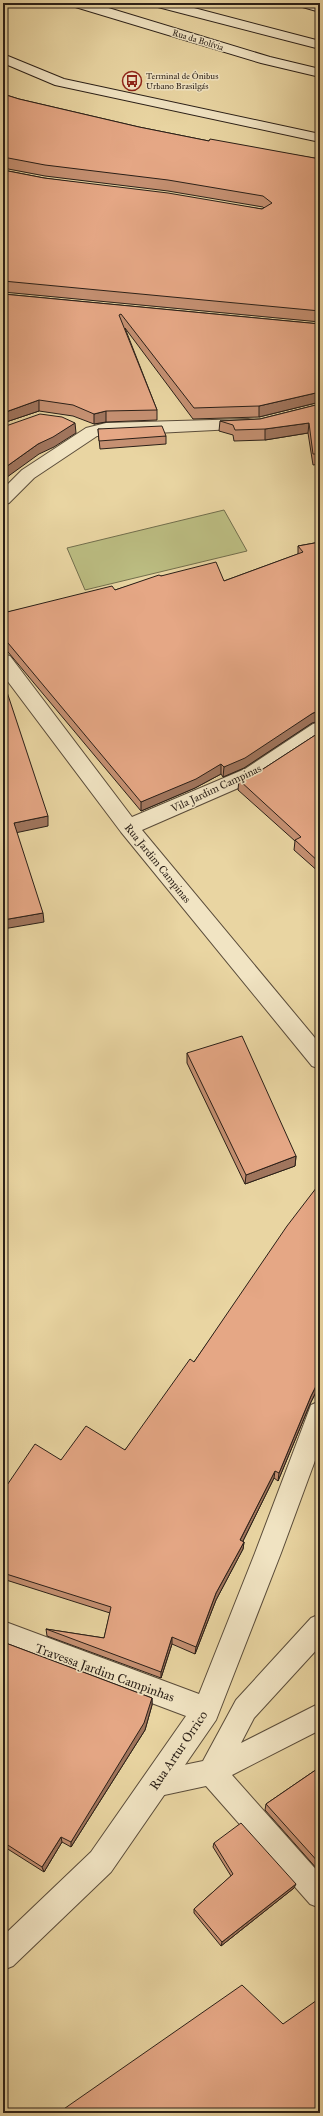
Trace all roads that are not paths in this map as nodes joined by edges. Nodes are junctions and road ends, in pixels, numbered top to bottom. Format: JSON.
{"nodes":[{"id":1,"x":77,"y":3,"type":"edge"},
{"id":2,"x":159,"y":3,"type":"edge"},
{"id":3,"x":304,"y":3,"type":"edge"},
{"id":4,"x":320,"y":8,"type":"edge"},
{"id":5,"x":320,"y":45,"type":"edge"},
{"id":6,"x":3,"y":58,"type":"edge"},
{"id":7,"x":320,"y":73,"type":"edge"},
{"id":8,"x":320,"y":138,"type":"edge"},
{"id":9,"x":267,"y":421,"type":"edge"},
{"id":10,"x":75,"y":426,"type":"dead end"},
{"id":11,"x":92,"y":432,"type":"junction"},
{"id":12,"x":3,"y":499,"type":"edge"},
{"id":13,"x":3,"y":661,"type":"edge"},
{"id":14,"x":320,"y":729,"type":"edge"},
{"id":15,"x":128,"y":827,"type":"junction"},
{"id":16,"x":320,"y":1060,"type":"edge"},
{"id":17,"x":320,"y":1413,"type":"edge"},
{"id":18,"x":320,"y":1627,"type":"edge"},
{"id":19,"x":3,"y":1634,"type":"edge"},
{"id":20,"x":206,"y":1710,"type":"junction"},
{"id":21,"x":320,"y":1716,"type":"edge"},
{"id":22,"x":211,"y":1772,"type":"junction"},
{"id":23,"x":155,"y":1784,"type":"junction"},
{"id":24,"x":320,"y":1894,"type":"edge"},
{"id":25,"x":3,"y":1956,"type":"edge"}],
"edges":[{"from":1,"to":7,"type":"street","name":"Rua da Bolívia"},
{"from":2,"to":5,"type":"street"},
{"from":3,"to":4,"type":"street"},
{"from":6,"to":8,"type":"street"},
{"from":9,"to":11,"type":"street"},
{"from":10,"to":11,"type":"street"},
{"from":11,"to":12,"type":"street"},
{"from":13,"to":15,"type":"street","name":"Rua Jardim Campinas"},
{"from":14,"to":15,"type":"street","name":"Vila Jardim Campinas"},
{"from":15,"to":16,"type":"street","name":"Rua Jardim Campinas"},
{"from":17,"to":20,"type":"street","name":"Rua Artur Orrico"},
{"from":18,"to":22,"type":"lane"},
{"from":19,"to":20,"type":"street","name":"Travessa Jardim Campinhas"},
{"from":20,"to":23,"type":"street","name":"Rua Artur Orrico"},
{"from":21,"to":22,"type":"lane"},
{"from":22,"to":23,"type":"lane"},
{"from":22,"to":24,"type":"lane"},
{"from":23,"to":25,"type":"street","name":"Rua Artur Orrico"}]}
